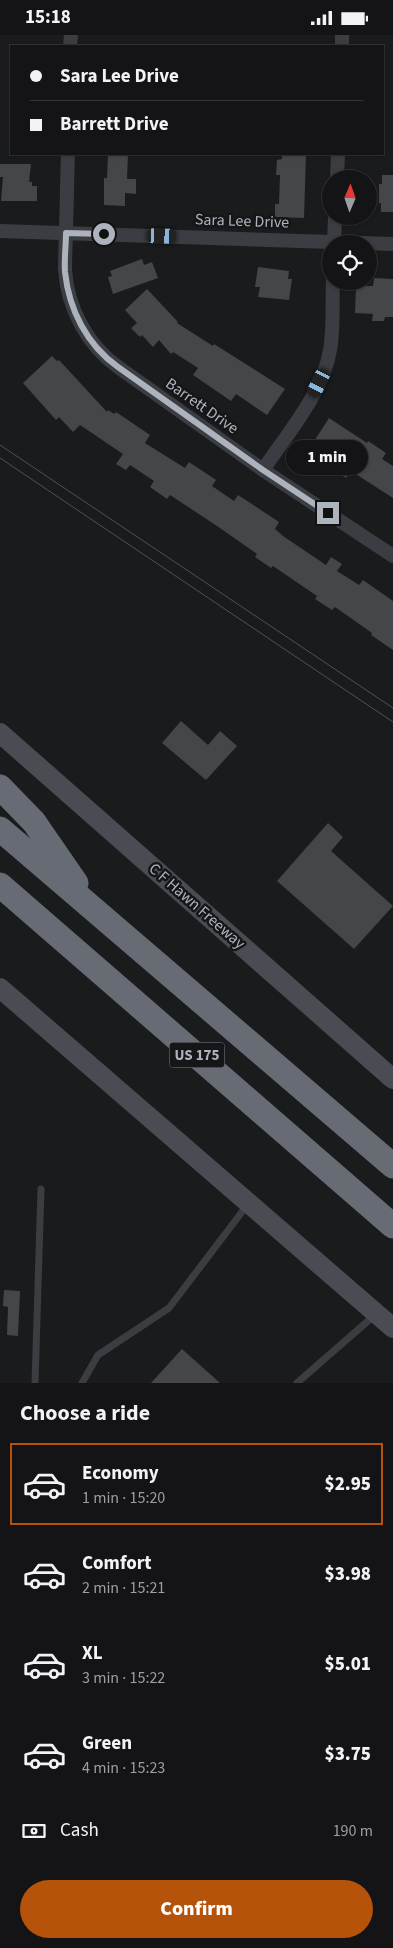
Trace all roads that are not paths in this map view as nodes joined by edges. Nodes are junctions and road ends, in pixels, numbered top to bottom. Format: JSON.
{"nodes":[{"id":1,"x":68,"y":155,"type":"edge"},
{"id":2,"x":338,"y":155,"type":"edge"},
{"id":3,"x":337,"y":170,"type":"edge"},
{"id":4,"x":0,"y":231,"type":"edge"},
{"id":5,"x":66,"y":233,"type":"junction"},
{"id":6,"x":322,"y":243,"type":"edge"},
{"id":7,"x":377,"y":244,"type":"edge"},
{"id":8,"x":393,"y":244,"type":"edge"},
{"id":9,"x":333,"y":290,"type":"edge"},
{"id":10,"x":263,"y":470,"type":"junction"},
{"id":11,"x":393,"y":556,"type":"edge"},
{"id":12,"x":0,"y":733,"type":"edge"},
{"id":13,"x":0,"y":787,"type":"edge"},
{"id":14,"x":0,"y":829,"type":"edge"},
{"id":15,"x":0,"y":885,"type":"edge"},
{"id":16,"x":96,"y":912,"type":"junction"},
{"id":17,"x":0,"y":988,"type":"edge"},
{"id":18,"x":393,"y":1079,"type":"edge"},
{"id":19,"x":393,"y":1166,"type":"edge"},
{"id":20,"x":41,"y":1189,"type":"dead end"},
{"id":21,"x":248,"y":1204,"type":"junction"},
{"id":22,"x":393,"y":1225,"type":"edge"},
{"id":23,"x":376,"y":1314,"type":"junction"},
{"id":24,"x":393,"y":1328,"type":"edge"},
{"id":25,"x":35,"y":1383,"type":"edge"},
{"id":26,"x":82,"y":1383,"type":"edge"},
{"id":27,"x":296,"y":1383,"type":"edge"}],
"edges":[{"from":1,"to":5,"type":"street","name":"Barrett Drive"},
{"from":2,"to":3,"type":"street"},
{"from":4,"to":5,"type":"street","name":"Sara Lee Drive"},
{"from":5,"to":6,"type":"street","name":"Sara Lee Drive"},
{"from":5,"to":10,"type":"street","name":"Barrett Drive"},
{"from":7,"to":8,"type":"street","name":"Sara Lee Drive"},
{"from":9,"to":10,"type":"street"},
{"from":10,"to":11,"type":"street","name":"Barrett Drive"},
{"from":12,"to":18,"type":"main road","name":"C F Hawn Freeway"},
{"from":13,"to":16,"type":"highway"},
{"from":14,"to":16,"type":"highway","number":"US 175"},
{"from":15,"to":22,"type":"highway","number":"US 175"},
{"from":16,"to":19,"type":"highway","number":"US 175"},
{"from":17,"to":21,"type":"main road"},
{"from":20,"to":25,"type":"lane"},
{"from":21,"to":23,"type":"main road"},
{"from":21,"to":26,"type":"lane"},
{"from":23,"to":24,"type":"main road"},
{"from":23,"to":27,"type":"lane"}]}
